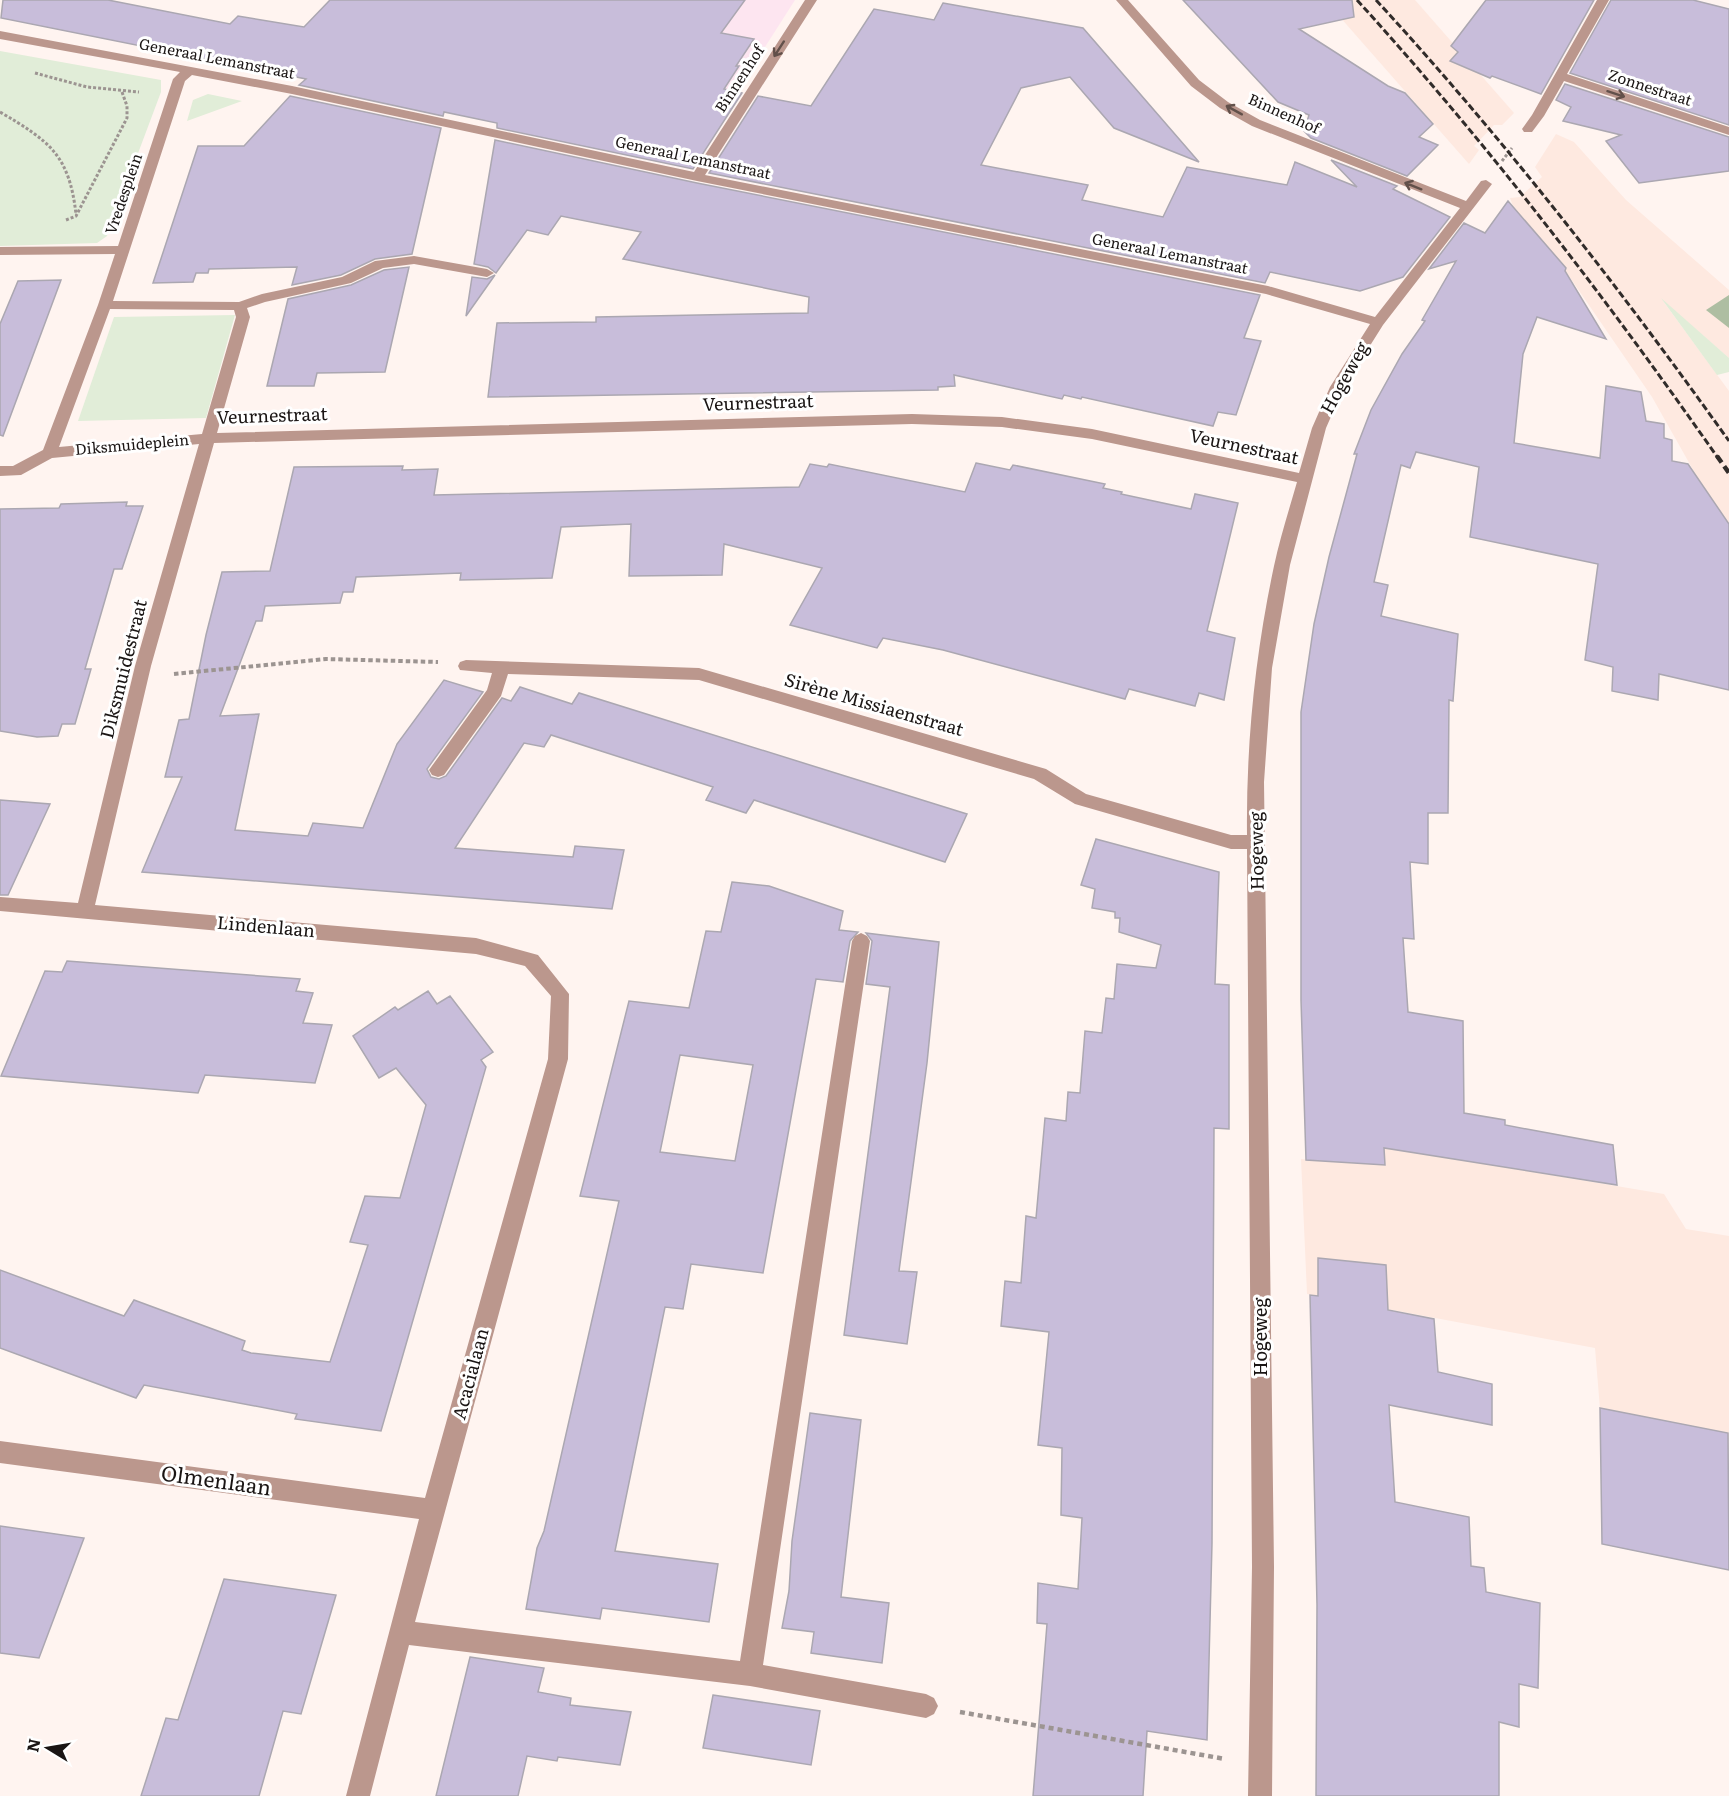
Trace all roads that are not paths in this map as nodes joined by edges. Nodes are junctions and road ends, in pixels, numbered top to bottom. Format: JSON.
{"nodes":[{"id":1,"x":811,"y":0,"type":"edge"},
{"id":2,"x":1122,"y":0,"type":"edge"},
{"id":3,"x":1603,"y":0,"type":"edge"},
{"id":4,"x":0,"y":35,"type":"edge"},
{"id":5,"x":190,"y":70,"type":"junction"},
{"id":6,"x":1560,"y":76,"type":"junction"},
{"id":7,"x":1528,"y":129,"type":"road end"},
{"id":8,"x":1729,"y":131,"type":"edge"},
{"id":9,"x":697,"y":177,"type":"junction"},
{"id":10,"x":1486,"y":184,"type":"road end"},
{"id":11,"x":1468,"y":207,"type":"junction"},
{"id":12,"x":123,"y":250,"type":"junction"},
{"id":13,"x":0,"y":251,"type":"edge"},
{"id":14,"x":487,"y":273,"type":"dead end"},
{"id":15,"x":105,"y":305,"type":"junction"},
{"id":16,"x":240,"y":306,"type":"junction"},
{"id":17,"x":1378,"y":322,"type":"junction"},
{"id":18,"x":207,"y":438,"type":"junction"},
{"id":19,"x":49,"y":453,"type":"junction"},
{"id":20,"x":0,"y":471,"type":"edge"},
{"id":21,"x":1305,"y":479,"type":"junction"},
{"id":22,"x":466,"y":666,"type":"road end"},
{"id":23,"x":502,"y":667,"type":"junction"},
{"id":24,"x":438,"y":770,"type":"dead end"},
{"id":25,"x":1257,"y":842,"type":"junction"},
{"id":26,"x":0,"y":904,"type":"edge"},
{"id":27,"x":85,"y":911,"type":"junction"},
{"id":28,"x":861,"y":941,"type":"dead end"},
{"id":29,"x":531,"y":960,"type":"joint"},
{"id":30,"x":0,"y":1452,"type":"edge"},
{"id":31,"x":433,"y":1510,"type":"junction"},
{"id":32,"x":401,"y":1632,"type":"junction"},
{"id":33,"x":750,"y":1674,"type":"junction"},
{"id":34,"x":926,"y":1706,"type":"road end"},
{"id":35,"x":358,"y":1796,"type":"edge"},
{"id":36,"x":1260,"y":1796,"type":"edge"}],
"edges":[{"from":1,"to":9,"type":"street","name":"Binnenhof","one_way":true},
{"from":11,"to":2,"type":"street","name":"Binnenhof","one_way":true},
{"from":3,"to":6,"type":"street"},
{"from":4,"to":5,"type":"street","name":"Generaal Lemanstraat"},
{"from":5,"to":9,"type":"street","name":"Generaal Lemanstraat"},
{"from":5,"to":12,"type":"street","name":"Vredesplein"},
{"from":6,"to":7,"type":"street"},
{"from":6,"to":8,"type":"street","name":"Zonnestraat","one_way":true},
{"from":9,"to":17,"type":"street","name":"Generaal Lemanstraat"},
{"from":10,"to":11,"type":"street","name":"Hogeweg"},
{"from":11,"to":17,"type":"street","name":"Hogeweg"},
{"from":12,"to":13,"type":"street","name":"Vredesplein"},
{"from":12,"to":15,"type":"street","name":"Diksmuideplein"},
{"from":14,"to":16,"type":"street"},
{"from":15,"to":16,"type":"street"},
{"from":15,"to":19,"type":"street","name":"Diksmuideplein"},
{"from":16,"to":18,"type":"street","name":"Diksmuideplein"},
{"from":17,"to":21,"type":"street","name":"Hogeweg"},
{"from":18,"to":19,"type":"street","name":"Diksmuideplein"},
{"from":18,"to":21,"type":"street","name":"Veurnestraat"},
{"from":18,"to":27,"type":"street","name":"Diksmuidestraat"},
{"from":19,"to":20,"type":"street"},
{"from":21,"to":25,"type":"street","name":"Hogeweg"},
{"from":22,"to":23,"type":"street","name":"Sirène Missiaenstraat"},
{"from":23,"to":24,"type":"street"},
{"from":23,"to":25,"type":"street","name":"Sirène Missiaenstraat"},
{"from":25,"to":36,"type":"street","name":"Hogeweg"},
{"from":26,"to":27,"type":"street","name":"Lindenlaan"},
{"from":27,"to":29,"type":"street","name":"Lindenlaan"},
{"from":28,"to":33,"type":"street"},
{"from":29,"to":31,"type":"street","name":"Acacialaan"},
{"from":30,"to":31,"type":"street","name":"Olmenlaan"},
{"from":31,"to":32,"type":"street","name":"Acacialaan"},
{"from":32,"to":33,"type":"street"},
{"from":32,"to":35,"type":"street","name":"Acacialaan"},
{"from":33,"to":34,"type":"street"}]}
